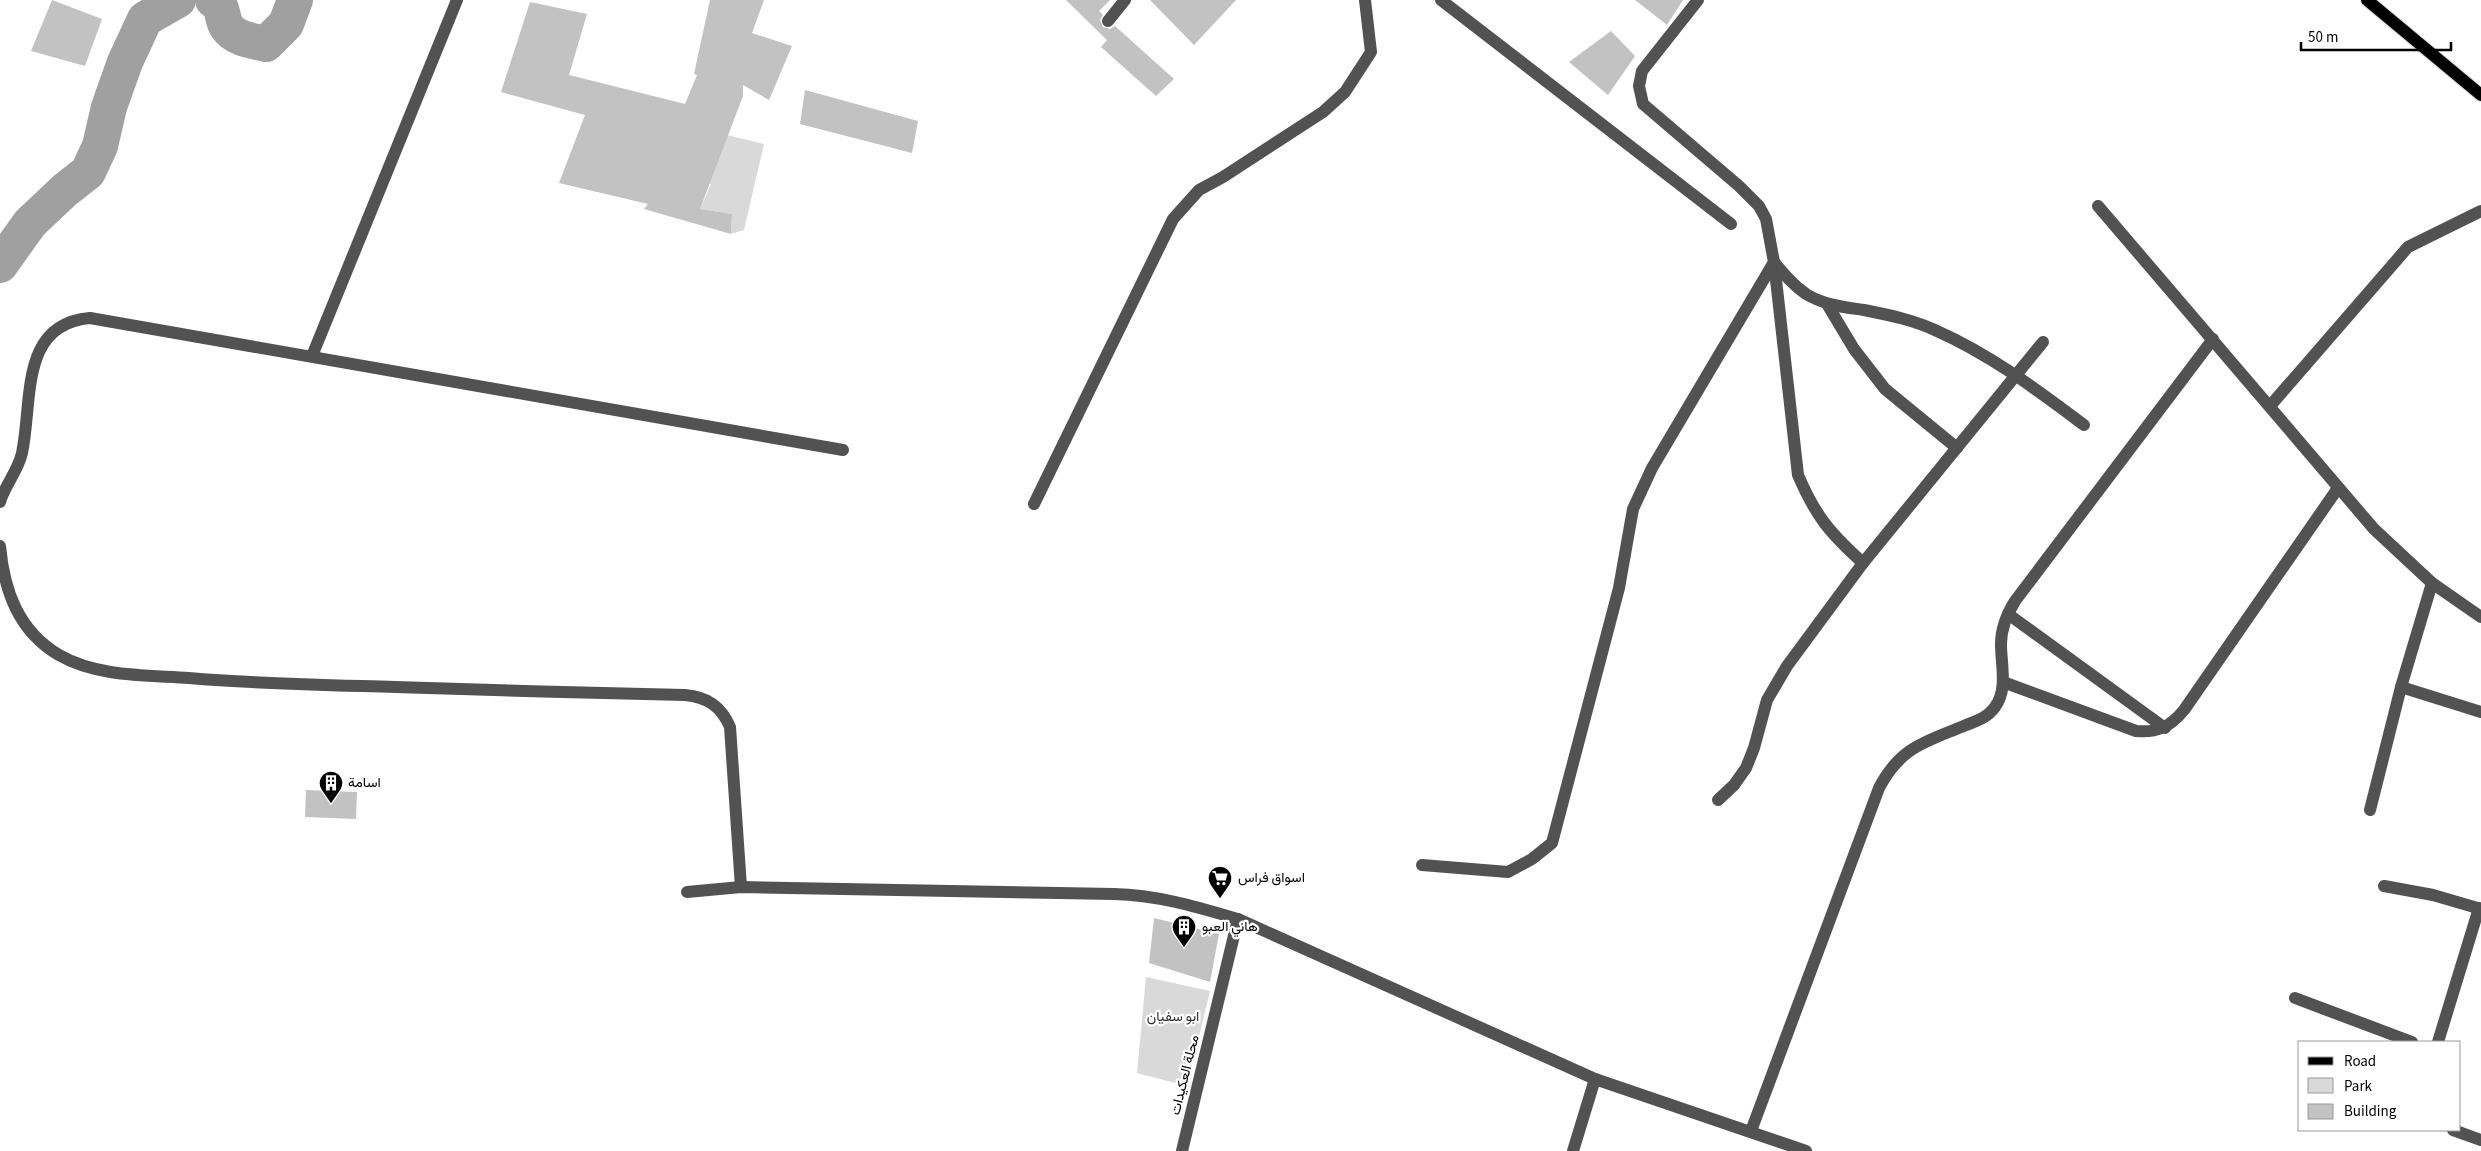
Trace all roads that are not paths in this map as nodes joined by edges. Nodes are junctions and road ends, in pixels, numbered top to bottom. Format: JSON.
{"nodes":[{"id":1,"x":457,"y":0,"type":"edge"},
{"id":2,"x":1125,"y":0,"type":"edge"},
{"id":3,"x":1366,"y":0,"type":"edge"},
{"id":4,"x":1441,"y":0,"type":"edge"},
{"id":5,"x":1698,"y":0,"type":"edge"},
{"id":6,"x":2367,"y":0,"type":"edge"},
{"id":7,"x":1108,"y":21,"type":"dead end"},
{"id":8,"x":2481,"y":96,"type":"edge"},
{"id":9,"x":2098,"y":206,"type":"dead end"},
{"id":10,"x":2481,"y":210,"type":"edge"},
{"id":11,"x":1730,"y":224,"type":"dead end"},
{"id":12,"x":1774,"y":262,"type":"junction"},
{"id":13,"x":1828,"y":304,"type":"junction"},
{"id":14,"x":2214,"y":339,"type":"junction"},
{"id":15,"x":2043,"y":342,"type":"dead end"},
{"id":16,"x":312,"y":356,"type":"junction"},
{"id":17,"x":2016,"y":375,"type":"junction"},
{"id":18,"x":2270,"y":406,"type":"junction"},
{"id":19,"x":2084,"y":425,"type":"dead end"},
{"id":20,"x":1957,"y":448,"type":"junction"},
{"id":21,"x":843,"y":450,"type":"dead end"},
{"id":22,"x":2338,"y":488,"type":"junction"},
{"id":23,"x":1,"y":498,"type":"edge"},
{"id":24,"x":1034,"y":504,"type":"dead end"},
{"id":25,"x":0,"y":546,"type":"edge"},
{"id":26,"x":1863,"y":563,"type":"junction"},
{"id":27,"x":2432,"y":583,"type":"junction"},
{"id":28,"x":2008,"y":614,"type":"junction"},
{"id":29,"x":2481,"y":617,"type":"edge"},
{"id":30,"x":2003,"y":682,"type":"junction"},
{"id":31,"x":2401,"y":687,"type":"junction"},
{"id":32,"x":2481,"y":712,"type":"edge"},
{"id":33,"x":2164,"y":728,"type":"junction"},
{"id":34,"x":1718,"y":800,"type":"dead end"},
{"id":35,"x":2370,"y":810,"type":"dead end"},
{"id":36,"x":1422,"y":864,"type":"dead end"},
{"id":37,"x":2384,"y":886,"type":"dead end"},
{"id":38,"x":741,"y":887,"type":"junction"},
{"id":39,"x":687,"y":892,"type":"dead end"},
{"id":40,"x":2480,"y":909,"type":"edge"},
{"id":41,"x":1238,"y":919,"type":"junction"},
{"id":42,"x":2295,"y":998,"type":"dead end"},
{"id":43,"x":2409,"y":1041,"type":"edge"},
{"id":44,"x":2438,"y":1041,"type":"edge"},
{"id":45,"x":1595,"y":1079,"type":"junction"},
{"id":46,"x":1751,"y":1131,"type":"junction"},
{"id":47,"x":2456,"y":1131,"type":"edge"},
{"id":48,"x":2481,"y":1140,"type":"edge"},
{"id":49,"x":1182,"y":1151,"type":"edge"},
{"id":50,"x":1573,"y":1151,"type":"edge"},
{"id":51,"x":1806,"y":1151,"type":"edge"}],
"edges":[{"from":1,"to":16,"type":"street"},
{"from":2,"to":7,"type":"street"},
{"from":3,"to":24,"type":"street"},
{"from":4,"to":11,"type":"street"},
{"from":5,"to":12,"type":"street"},
{"from":6,"to":8,"type":"main road"},
{"from":9,"to":14,"type":"street"},
{"from":10,"to":18,"type":"street"},
{"from":12,"to":13,"type":"street"},
{"from":12,"to":26,"type":"street"},
{"from":12,"to":36,"type":"street"},
{"from":13,"to":17,"type":"street"},
{"from":13,"to":20,"type":"street"},
{"from":14,"to":18,"type":"street"},
{"from":14,"to":28,"type":"street"},
{"from":15,"to":17,"type":"street"},
{"from":16,"to":21,"type":"street"},
{"from":16,"to":23,"type":"street"},
{"from":17,"to":19,"type":"street"},
{"from":17,"to":20,"type":"street"},
{"from":18,"to":22,"type":"street"},
{"from":20,"to":26,"type":"street"},
{"from":22,"to":27,"type":"street"},
{"from":22,"to":33,"type":"street"},
{"from":25,"to":38,"type":"street"},
{"from":26,"to":34,"type":"street"},
{"from":27,"to":29,"type":"street"},
{"from":27,"to":31,"type":"street"},
{"from":28,"to":30,"type":"street"},
{"from":28,"to":33,"type":"street"},
{"from":30,"to":33,"type":"street"},
{"from":30,"to":46,"type":"street"},
{"from":31,"to":32,"type":"street"},
{"from":31,"to":35,"type":"street"},
{"from":37,"to":40,"type":"street"},
{"from":38,"to":39,"type":"street"},
{"from":38,"to":41,"type":"street"},
{"from":40,"to":44,"type":"street"},
{"from":41,"to":45,"type":"street"},
{"from":41,"to":49,"type":"street","name":"محلة العكيدات"},
{"from":42,"to":43,"type":"street"},
{"from":45,"to":46,"type":"street"},
{"from":45,"to":50,"type":"street"},
{"from":46,"to":51,"type":"street"},
{"from":47,"to":48,"type":"street"}]}
